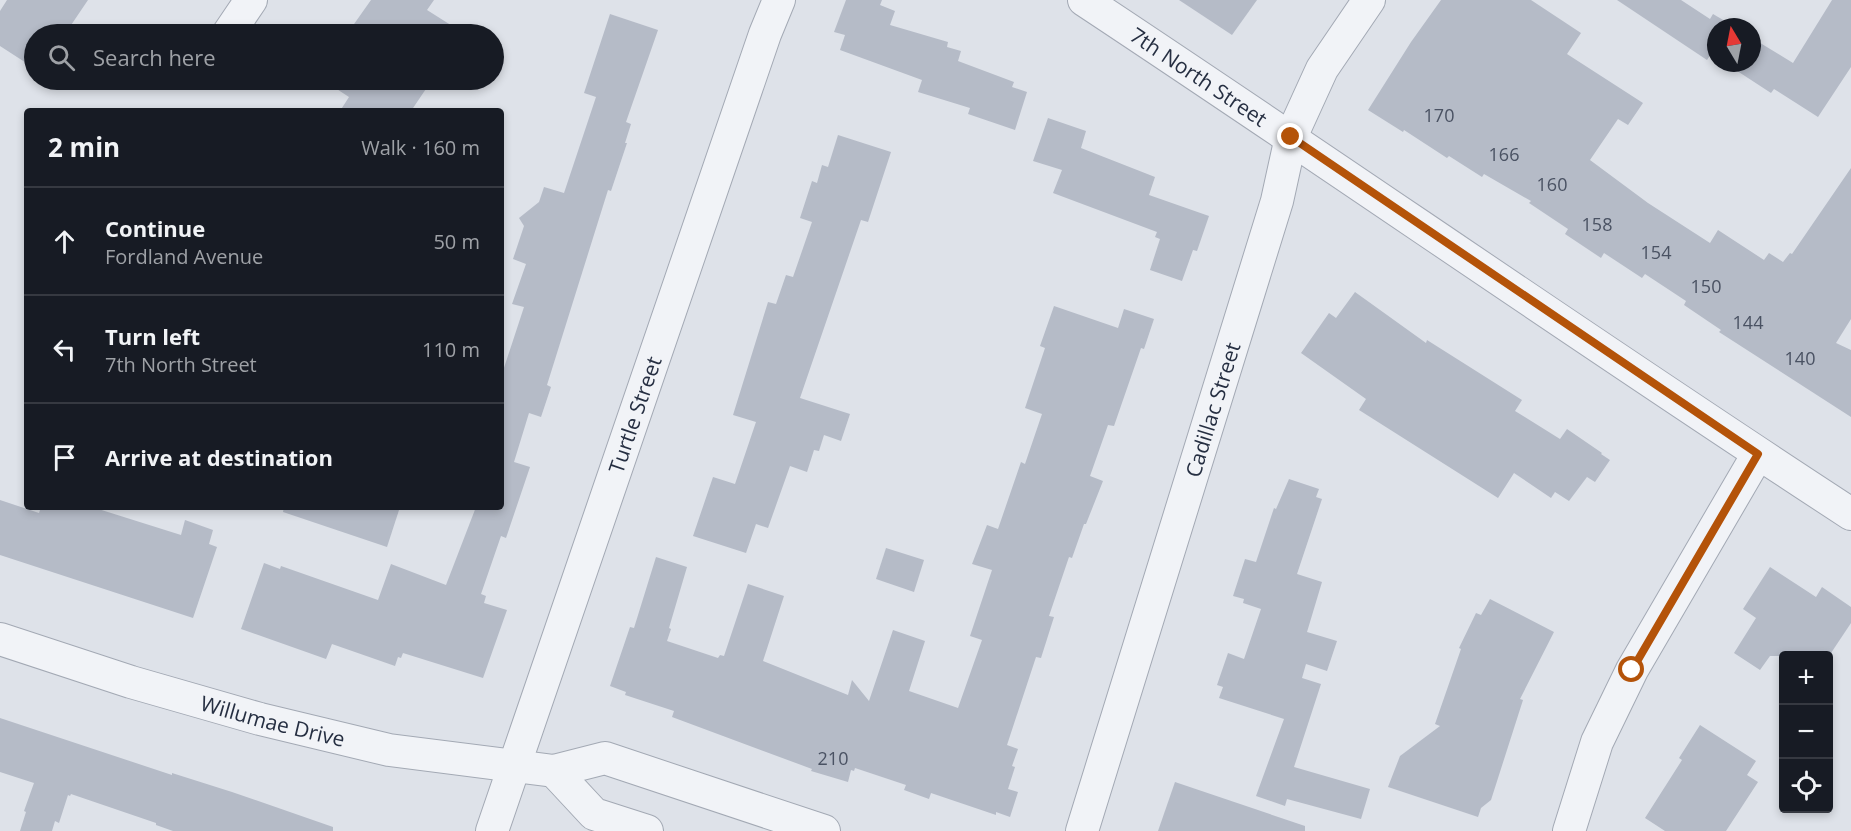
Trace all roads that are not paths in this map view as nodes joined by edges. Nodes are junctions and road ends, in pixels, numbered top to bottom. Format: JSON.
{"nodes":[{"id":1,"x":251,"y":0,"type":"edge"},
{"id":2,"x":779,"y":0,"type":"edge"},
{"id":3,"x":1084,"y":0,"type":"edge"},
{"id":4,"x":1369,"y":0,"type":"edge"},
{"id":5,"x":235,"y":24,"type":"edge"},
{"id":6,"x":1291,"y":137,"type":"junction"},
{"id":7,"x":1758,"y":454,"type":"junction"},
{"id":8,"x":1851,"y":514,"type":"edge"},
{"id":9,"x":0,"y":639,"type":"edge"},
{"id":10,"x":515,"y":766,"type":"junction"},
{"id":11,"x":554,"y":771,"type":"junction"},
{"id":12,"x":492,"y":831,"type":"edge"},
{"id":13,"x":647,"y":831,"type":"edge"},
{"id":14,"x":824,"y":831,"type":"edge"},
{"id":15,"x":1082,"y":831,"type":"edge"},
{"id":16,"x":1569,"y":831,"type":"edge"}],
"edges":[{"from":1,"to":5,"type":"street"},
{"from":2,"to":10,"type":"street","name":"Turtle Street"},
{"from":3,"to":6,"type":"street","name":"7th North Street"},
{"from":4,"to":6,"type":"street","name":"Cadillac Street"},
{"from":6,"to":7,"type":"street","name":"7th North Street"},
{"from":6,"to":15,"type":"street","name":"Cadillac Street"},
{"from":7,"to":8,"type":"street","name":"7th North Street"},
{"from":7,"to":16,"type":"street"},
{"from":9,"to":10,"type":"street","name":"Willumae Drive"},
{"from":10,"to":11,"type":"street","name":"Willumae Drive"},
{"from":10,"to":12,"type":"street","name":"Turtle Street"},
{"from":11,"to":13,"type":"street"},
{"from":11,"to":14,"type":"street","name":"Willumae Drive"}]}
